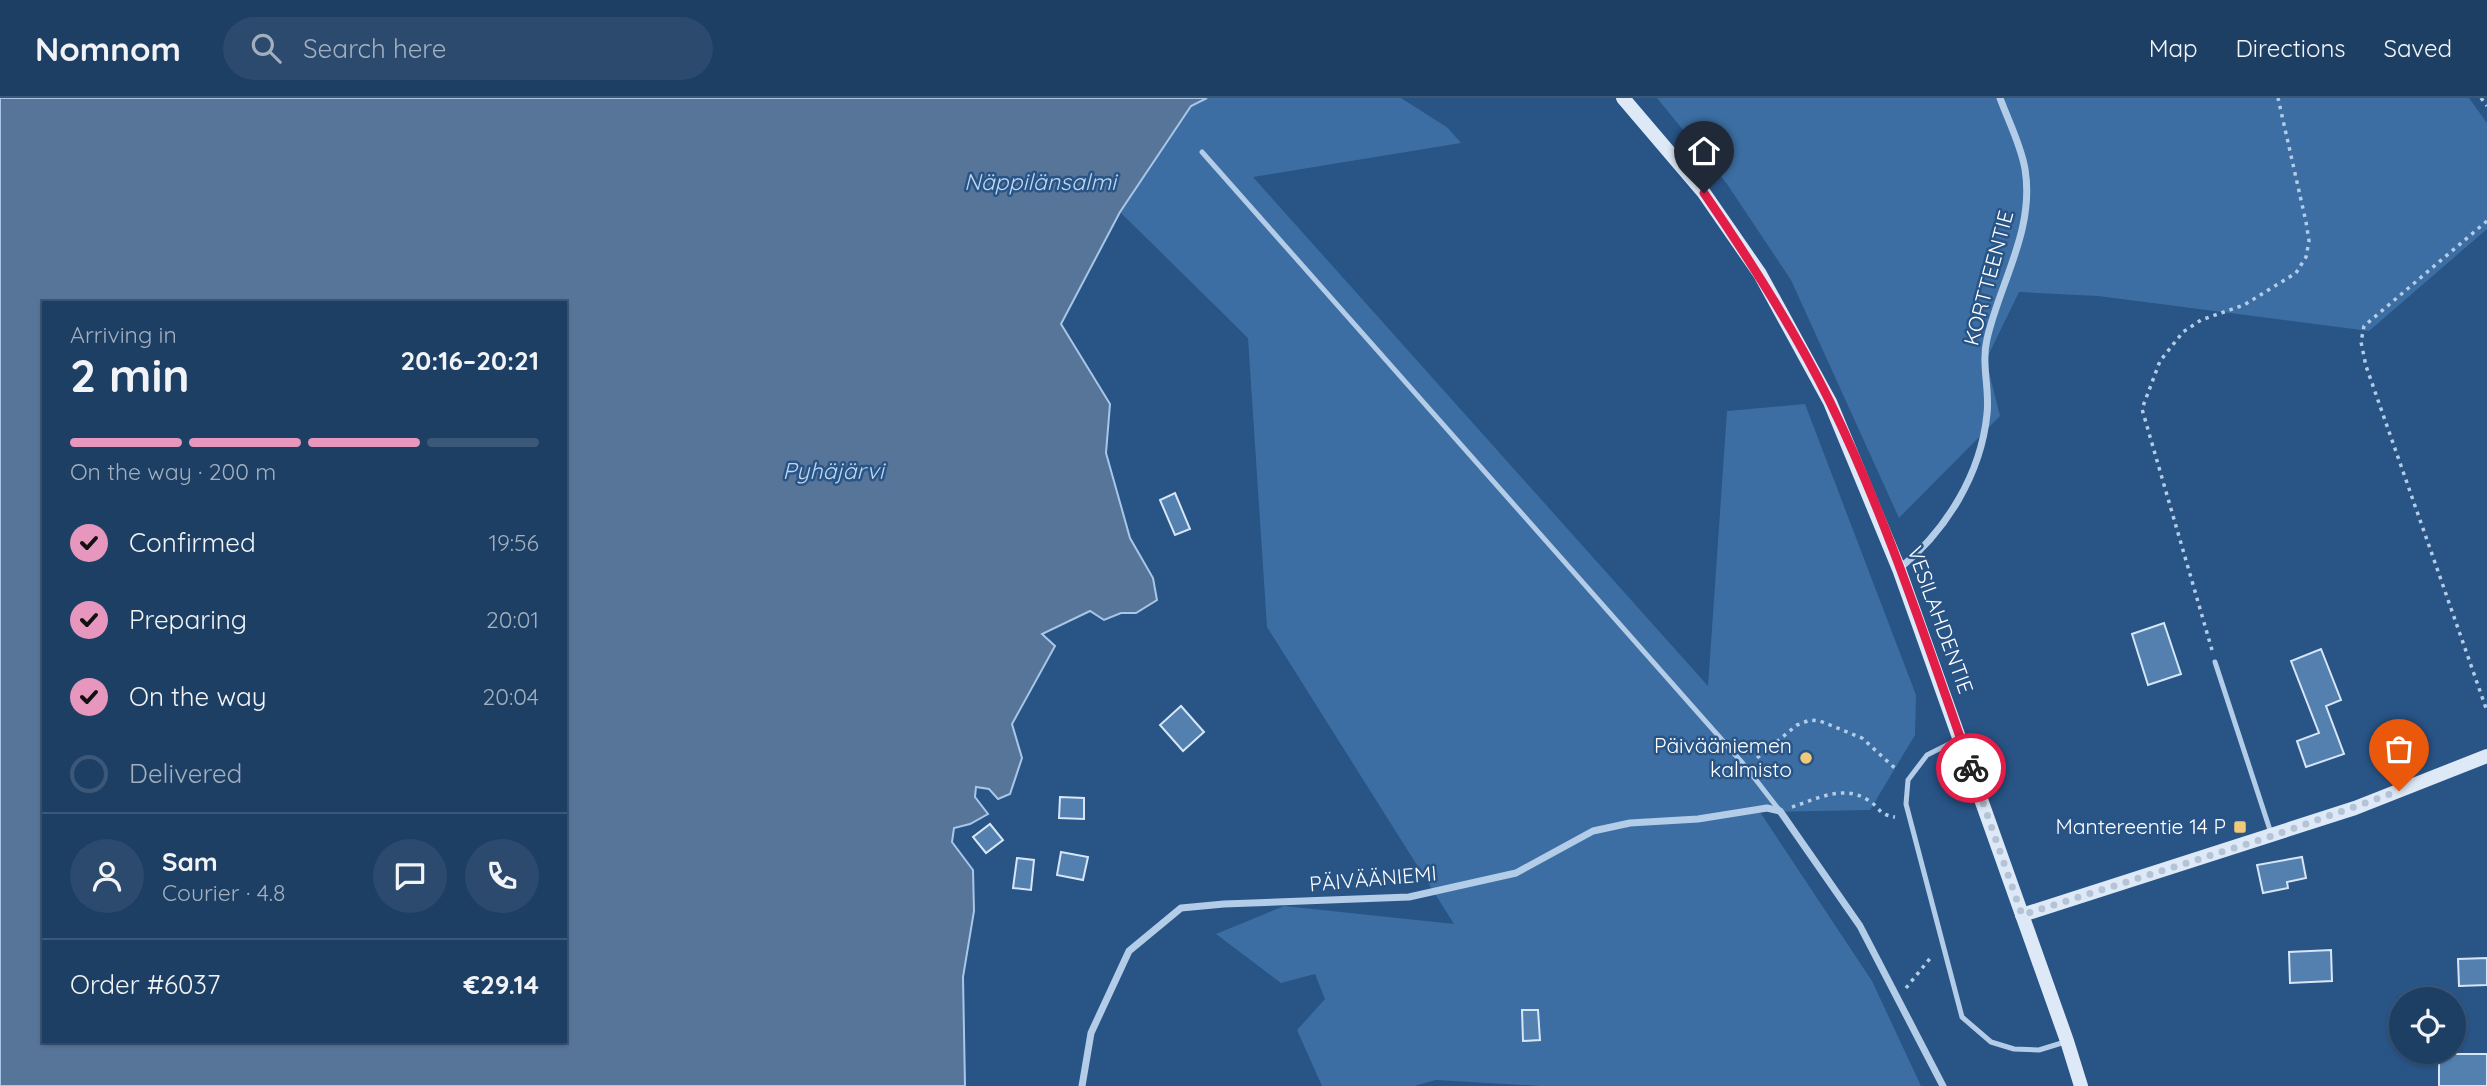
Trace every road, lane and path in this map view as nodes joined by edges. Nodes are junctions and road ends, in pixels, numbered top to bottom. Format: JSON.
{"nodes":[{"id":1,"x":1623,"y":98,"type":"edge"},
{"id":2,"x":2000,"y":98,"type":"edge"},
{"id":3,"x":2278,"y":98,"type":"edge"},
{"id":4,"x":2481,"y":98,"type":"edge"},
{"id":5,"x":2487,"y":106,"type":"edge"},
{"id":6,"x":1202,"y":152,"type":"dead end"},
{"id":7,"x":2487,"y":221,"type":"edge"},
{"id":8,"x":1899,"y":569,"type":"junction"},
{"id":9,"x":2215,"y":662,"type":"joint"},
{"id":10,"x":2487,"y":711,"type":"edge"},
{"id":11,"x":1960,"y":739,"type":"junction"},
{"id":12,"x":2487,"y":756,"type":"edge"},
{"id":13,"x":1746,"y":766,"type":"junction"},
{"id":14,"x":1908,"y":779,"type":"junction"},
{"id":15,"x":1780,"y":811,"type":"junction"},
{"id":16,"x":1909,"y":819,"type":"junction"},
{"id":17,"x":2272,"y":836,"type":"junction"},
{"id":18,"x":2022,"y":915,"type":"junction"},
{"id":19,"x":1944,"y":950,"type":"junction"},
{"id":20,"x":1899,"y":998,"type":"junction"},
{"id":21,"x":2067,"y":1041,"type":"junction"},
{"id":22,"x":1082,"y":1086,"type":"edge"},
{"id":23,"x":1943,"y":1086,"type":"edge"},
{"id":24,"x":2081,"y":1086,"type":"edge"}],
"edges":[{"from":1,"to":8,"type":"main road","name":"VESILAHDENTIE"},
{"from":2,"to":8,"type":"street","name":"KORTTEENTIE"},
{"from":3,"to":9,"type":"path"},
{"from":4,"to":5,"type":"path"},
{"from":6,"to":13,"type":"lane"},
{"from":7,"to":10,"type":"path"},
{"from":8,"to":11,"type":"main road","name":"VESILAHDENTIE"},
{"from":9,"to":17,"type":"lane"},
{"from":11,"to":14,"type":"lane"},
{"from":11,"to":18,"type":"main road","name":"VESILAHDENTIE"},
{"from":12,"to":17,"type":"main road"},
{"from":13,"to":14,"type":"path"},
{"from":13,"to":15,"type":"lane"},
{"from":14,"to":16,"type":"lane"},
{"from":15,"to":16,"type":"path"},
{"from":15,"to":20,"type":"street"},
{"from":15,"to":22,"type":"street","name":"PÄIVÄÄNIEMI"},
{"from":16,"to":19,"type":"lane"},
{"from":17,"to":18,"type":"main road"},
{"from":18,"to":21,"type":"main road","name":"VESILAHDENTIE"},
{"from":19,"to":20,"type":"path"},
{"from":19,"to":21,"type":"lane"},
{"from":20,"to":23,"type":"street"},
{"from":21,"to":24,"type":"main road","name":"VESILAHDENTIE"}]}
